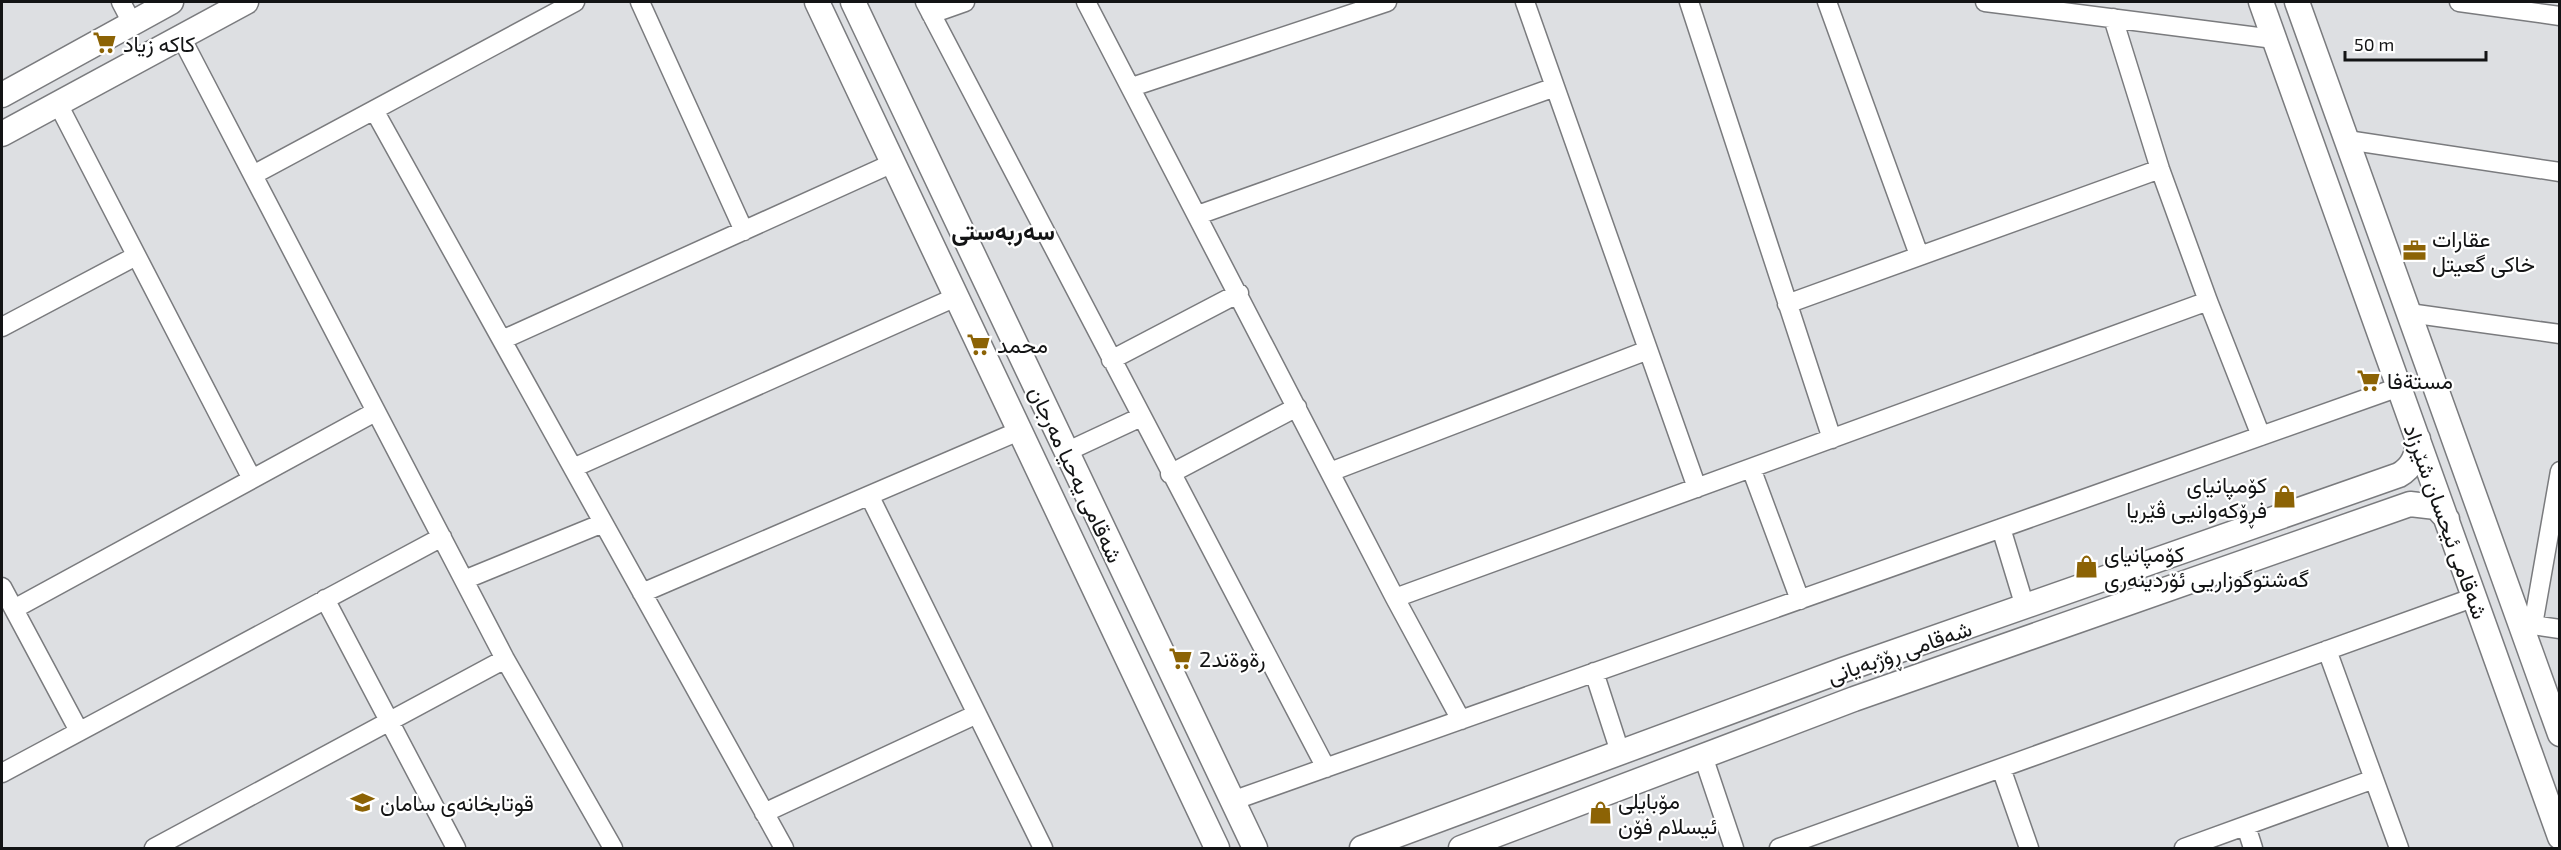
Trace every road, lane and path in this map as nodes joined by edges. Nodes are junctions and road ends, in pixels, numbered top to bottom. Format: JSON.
{"nodes":[{"id":1,"x":171,"y":2,"type":"edge"},
{"id":2,"x":246,"y":2,"type":"edge"},
{"id":3,"x":575,"y":2,"type":"edge"},
{"id":4,"x":640,"y":2,"type":"edge"},
{"id":5,"x":817,"y":2,"type":"edge"},
{"id":6,"x":854,"y":2,"type":"edge"},
{"id":7,"x":965,"y":2,"type":"edge"},
{"id":8,"x":1086,"y":2,"type":"edge"},
{"id":9,"x":1387,"y":2,"type":"edge"},
{"id":10,"x":1525,"y":2,"type":"edge"},
{"id":11,"x":1689,"y":2,"type":"edge"},
{"id":12,"x":1827,"y":2,"type":"edge"},
{"id":13,"x":1985,"y":2,"type":"edge"},
{"id":14,"x":2261,"y":2,"type":"edge"},
{"id":15,"x":2297,"y":2,"type":"edge"},
{"id":16,"x":2459,"y":2,"type":"edge"},
{"id":17,"x":928,"y":8,"type":"edge"},
{"id":18,"x":126,"y":12,"type":"edge"},
{"id":19,"x":2559,"y":16,"type":"edge"},
{"id":20,"x":2113,"y":18,"type":"junction"},
{"id":21,"x":181,"y":36,"type":"junction"},
{"id":22,"x":2274,"y":39,"type":"junction"},
{"id":23,"x":1132,"y":87,"type":"junction"},
{"id":24,"x":1555,"y":87,"type":"junction"},
{"id":25,"x":2,"y":95,"type":"edge"},
{"id":26,"x":58,"y":104,"type":"junction"},
{"id":27,"x":374,"y":110,"type":"junction"},
{"id":28,"x":2,"y":134,"type":"edge"},
{"id":29,"x":2347,"y":141,"type":"junction"},
{"id":30,"x":893,"y":163,"type":"junction"},
{"id":31,"x":2160,"y":168,"type":"junction"},
{"id":32,"x":2559,"y":172,"type":"edge"},
{"id":33,"x":253,"y":175,"type":"junction"},
{"id":34,"x":1198,"y":215,"type":"junction"},
{"id":35,"x":744,"y":231,"type":"junction"},
{"id":36,"x":1919,"y":255,"type":"junction"},
{"id":37,"x":136,"y":256,"type":"junction"},
{"id":38,"x":2390,"y":261,"type":"junction"},
{"id":39,"x":2358,"y":272,"type":"junction"},
{"id":40,"x":1239,"y":293,"type":"junction"},
{"id":41,"x":956,"y":297,"type":"junction"},
{"id":42,"x":2208,"y":301,"type":"junction"},
{"id":43,"x":1787,"y":304,"type":"junction"},
{"id":44,"x":2409,"y":313,"type":"junction"},
{"id":45,"x":2,"y":327,"type":"edge"},
{"id":46,"x":2559,"y":334,"type":"edge"},
{"id":47,"x":1012,"y":338,"type":"junction"},
{"id":48,"x":502,"y":340,"type":"junction"},
{"id":49,"x":1648,"y":350,"type":"junction"},
{"id":50,"x":982,"y":351,"type":"junction"},
{"id":51,"x":1111,"y":360,"type":"junction"},
{"id":52,"x":2399,"y":387,"type":"junction"},
{"id":53,"x":1297,"y":407,"type":"junction"},
{"id":54,"x":375,"y":412,"type":"junction"},
{"id":55,"x":1141,"y":417,"type":"junction"},
{"id":56,"x":1019,"y":431,"type":"junction"},
{"id":57,"x":2261,"y":436,"type":"junction"},
{"id":58,"x":1832,"y":439,"type":"junction"},
{"id":59,"x":2418,"y":439,"type":"junction"},
{"id":60,"x":1066,"y":452,"type":"junction"},
{"id":61,"x":573,"y":468,"type":"junction"},
{"id":62,"x":1751,"y":468,"type":"junction"},
{"id":63,"x":2559,"y":471,"type":"edge"},
{"id":64,"x":1330,"y":472,"type":"junction"},
{"id":65,"x":1170,"y":474,"type":"junction"},
{"id":66,"x":2399,"y":475,"type":"junction"},
{"id":67,"x":252,"y":479,"type":"junction"},
{"id":68,"x":1697,"y":488,"type":"junction"},
{"id":69,"x":870,"y":497,"type":"junction"},
{"id":70,"x":2410,"y":504,"type":"junction"},
{"id":71,"x":2447,"y":519,"type":"junction"},
{"id":72,"x":603,"y":524,"type":"junction"},
{"id":73,"x":2001,"y":528,"type":"junction"},
{"id":74,"x":442,"y":537,"type":"junction"},
{"id":75,"x":464,"y":580,"type":"junction"},
{"id":76,"x":2,"y":586,"type":"edge"},
{"id":77,"x":642,"y":593,"type":"junction"},
{"id":78,"x":2475,"y":597,"type":"junction"},
{"id":79,"x":1395,"y":598,"type":"junction"},
{"id":80,"x":326,"y":599,"type":"junction"},
{"id":81,"x":1800,"y":600,"type":"junction"},
{"id":82,"x":2025,"y":607,"type":"junction"},
{"id":83,"x":14,"y":609,"type":"junction"},
{"id":84,"x":2527,"y":626,"type":"junction"},
{"id":85,"x":2559,"y":629,"type":"edge"},
{"id":86,"x":2327,"y":650,"type":"junction"},
{"id":87,"x":505,"y":659,"type":"junction"},
{"id":88,"x":1843,"y":670,"type":"junction"},
{"id":89,"x":1594,"y":672,"type":"junction"},
{"id":90,"x":1854,"y":699,"type":"junction"},
{"id":91,"x":977,"y":714,"type":"junction"},
{"id":92,"x":1461,"y":720,"type":"junction"},
{"id":93,"x":389,"y":722,"type":"junction"},
{"id":94,"x":79,"y":731,"type":"junction"},
{"id":95,"x":2559,"y":734,"type":"edge"},
{"id":96,"x":1620,"y":752,"type":"junction"},
{"id":97,"x":1703,"y":756,"type":"junction"},
{"id":98,"x":1326,"y":768,"type":"junction"},
{"id":99,"x":2001,"y":768,"type":"junction"},
{"id":100,"x":2,"y":773,"type":"edge"},
{"id":101,"x":2374,"y":779,"type":"junction"},
{"id":102,"x":1232,"y":801,"type":"junction"},
{"id":103,"x":764,"y":813,"type":"junction"},
{"id":104,"x":2246,"y":826,"type":"junction"},
{"id":105,"x":2559,"y":837,"type":"edge"},
{"id":106,"x":154,"y":849,"type":"edge"},
{"id":107,"x":456,"y":849,"type":"edge"},
{"id":108,"x":613,"y":849,"type":"edge"},
{"id":109,"x":784,"y":849,"type":"edge"},
{"id":110,"x":1043,"y":849,"type":"edge"},
{"id":111,"x":1218,"y":849,"type":"edge"},
{"id":112,"x":1254,"y":849,"type":"edge"},
{"id":113,"x":1362,"y":849,"type":"edge"},
{"id":114,"x":1461,"y":849,"type":"edge"},
{"id":115,"x":1734,"y":849,"type":"edge"},
{"id":116,"x":1779,"y":849,"type":"edge"},
{"id":117,"x":2030,"y":849,"type":"edge"},
{"id":118,"x":2184,"y":849,"type":"edge"},
{"id":119,"x":2253,"y":849,"type":"edge"},
{"id":120,"x":2399,"y":849,"type":"edge"}],
"edges":[{"from":1,"to":18,"type":"street"},
{"from":2,"to":21,"type":"street"},
{"from":3,"to":27,"type":"street"},
{"from":4,"to":35,"type":"street"},
{"from":5,"to":30,"type":"street","name":"شەقامی یەحیا مەرجان"},
{"from":6,"to":47,"type":"street","name":"شەقامی یەحیا مەرجان"},
{"from":7,"to":17,"type":"street"},
{"from":8,"to":23,"type":"street"},
{"from":9,"to":23,"type":"street"},
{"from":10,"to":24,"type":"street"},
{"from":11,"to":43,"type":"street"},
{"from":12,"to":36,"type":"street"},
{"from":13,"to":20,"type":"street"},
{"from":14,"to":22,"type":"street","name":"شەقامی ئیحسان شێرزاد"},
{"from":15,"to":29,"type":"street","name":"شەقامی ئیحسان شێرزاد"},
{"from":16,"to":19,"type":"street"},
{"from":17,"to":51,"type":"street"},
{"from":18,"to":25,"type":"street"},
{"from":20,"to":22,"type":"street"},
{"from":20,"to":31,"type":"street"},
{"from":21,"to":26,"type":"street"},
{"from":21,"to":33,"type":"street"},
{"from":22,"to":39,"type":"street","name":"شەقامی ئیحسان شێرزاد"},
{"from":23,"to":34,"type":"street"},
{"from":24,"to":34,"type":"street"},
{"from":24,"to":49,"type":"street"},
{"from":26,"to":28,"type":"street"},
{"from":26,"to":37,"type":"street"},
{"from":27,"to":33,"type":"street"},
{"from":27,"to":48,"type":"street"},
{"from":29,"to":32,"type":"street"},
{"from":29,"to":38,"type":"street","name":"شەقامی ئیحسان شێرزاد"},
{"from":30,"to":35,"type":"street"},
{"from":30,"to":41,"type":"street","name":"شەقامی یەحیا مەرجان"},
{"from":31,"to":36,"type":"street"},
{"from":31,"to":42,"type":"street"},
{"from":33,"to":54,"type":"street"},
{"from":34,"to":40,"type":"street"},
{"from":35,"to":48,"type":"street"},
{"from":36,"to":43,"type":"street"},
{"from":37,"to":45,"type":"street"},
{"from":37,"to":67,"type":"street"},
{"from":38,"to":39,"type":"street"},
{"from":38,"to":44,"type":"street","name":"شەقامی ئیحسان شێرزاد"},
{"from":39,"to":52,"type":"street","name":"شەقامی ئیحسان شێرزاد"},
{"from":40,"to":51,"type":"street"},
{"from":40,"to":53,"type":"street"},
{"from":41,"to":50,"type":"street","name":"شەقامی یەحیا مەرجان"},
{"from":41,"to":61,"type":"street"},
{"from":42,"to":57,"type":"street"},
{"from":42,"to":58,"type":"street"},
{"from":43,"to":58,"type":"street"},
{"from":44,"to":46,"type":"street"},
{"from":44,"to":84,"type":"street","name":"شەقامی ئیحسان شێرزاد"},
{"from":47,"to":50,"type":"street"},
{"from":47,"to":60,"type":"street","name":"شەقامی یەحیا مەرجان"},
{"from":48,"to":61,"type":"street"},
{"from":49,"to":64,"type":"street"},
{"from":49,"to":68,"type":"street"},
{"from":50,"to":56,"type":"street","name":"شەقامی یەحیا مەرجان"},
{"from":51,"to":55,"type":"street"},
{"from":52,"to":57,"type":"street"},
{"from":52,"to":59,"type":"street","name":"شەقامی ئیحسان شێرزاد"},
{"from":53,"to":64,"type":"street"},
{"from":53,"to":65,"type":"street"},
{"from":54,"to":67,"type":"street"},
{"from":54,"to":74,"type":"street"},
{"from":55,"to":60,"type":"street"},
{"from":55,"to":65,"type":"street"},
{"from":56,"to":69,"type":"street"},
{"from":56,"to":111,"type":"street","name":"شەقامی یەحیا مەرجان"},
{"from":57,"to":73,"type":"street"},
{"from":58,"to":62,"type":"street"},
{"from":59,"to":66,"type":"street"},
{"from":59,"to":71,"type":"street","name":"شەقامی ئیحسان شێرزاد"},
{"from":60,"to":102,"type":"street","name":"شەقامی یەحیا مەرجان"},
{"from":61,"to":72,"type":"street"},
{"from":62,"to":68,"type":"street"},
{"from":62,"to":81,"type":"street"},
{"from":63,"to":84,"type":"street"},
{"from":64,"to":79,"type":"street"},
{"from":65,"to":98,"type":"street"},
{"from":66,"to":70,"type":"street"},
{"from":66,"to":82,"type":"street","name":"شەقامی ڕۆژبەیانی"},
{"from":67,"to":83,"type":"street"},
{"from":68,"to":79,"type":"street"},
{"from":69,"to":77,"type":"street"},
{"from":69,"to":91,"type":"street"},
{"from":70,"to":71,"type":"street"},
{"from":70,"to":90,"type":"street","name":"شەقامی ڕۆژبەیانی"},
{"from":71,"to":78,"type":"street","name":"شەقامی ئیحسان شێرزاد"},
{"from":72,"to":75,"type":"street"},
{"from":72,"to":77,"type":"street"},
{"from":73,"to":81,"type":"street"},
{"from":73,"to":82,"type":"street"},
{"from":74,"to":75,"type":"street"},
{"from":74,"to":80,"type":"street"},
{"from":75,"to":87,"type":"street"},
{"from":76,"to":83,"type":"street"},
{"from":77,"to":103,"type":"street"},
{"from":78,"to":86,"type":"street"},
{"from":78,"to":105,"type":"street","name":"شەقامی ئیحسان شێرزاد"},
{"from":79,"to":92,"type":"street"},
{"from":80,"to":93,"type":"street"},
{"from":80,"to":94,"type":"street"},
{"from":81,"to":89,"type":"street"},
{"from":82,"to":88,"type":"street","name":"شەقامی ڕۆژبەیانی"},
{"from":83,"to":94,"type":"street"},
{"from":84,"to":85,"type":"street"},
{"from":84,"to":95,"type":"street","name":"شەقامی ئیحسان شێرزاد"},
{"from":86,"to":99,"type":"street"},
{"from":86,"to":101,"type":"street"},
{"from":87,"to":93,"type":"street"},
{"from":87,"to":108,"type":"street"},
{"from":88,"to":90,"type":"street"},
{"from":88,"to":96,"type":"street","name":"شەقامی ڕۆژبەیانی"},
{"from":89,"to":92,"type":"street"},
{"from":89,"to":96,"type":"street"},
{"from":90,"to":97,"type":"street","name":"شەقامی ڕۆژبەیانی"},
{"from":91,"to":103,"type":"street"},
{"from":91,"to":110,"type":"street"},
{"from":92,"to":98,"type":"street"},
{"from":93,"to":106,"type":"street"},
{"from":93,"to":107,"type":"street"},
{"from":94,"to":100,"type":"street"},
{"from":96,"to":113,"type":"street","name":"شەقامی ڕۆژبەیانی"},
{"from":97,"to":114,"type":"street","name":"شەقامی ڕۆژبەیانی"},
{"from":97,"to":115,"type":"street"},
{"from":98,"to":102,"type":"street"},
{"from":99,"to":116,"type":"street"},
{"from":99,"to":117,"type":"street"},
{"from":101,"to":104,"type":"street"},
{"from":101,"to":120,"type":"street"},
{"from":102,"to":112,"type":"street","name":"شەقامی یەحیا مەرجان"},
{"from":103,"to":109,"type":"street"},
{"from":104,"to":118,"type":"street"},
{"from":104,"to":119,"type":"street"}]}
